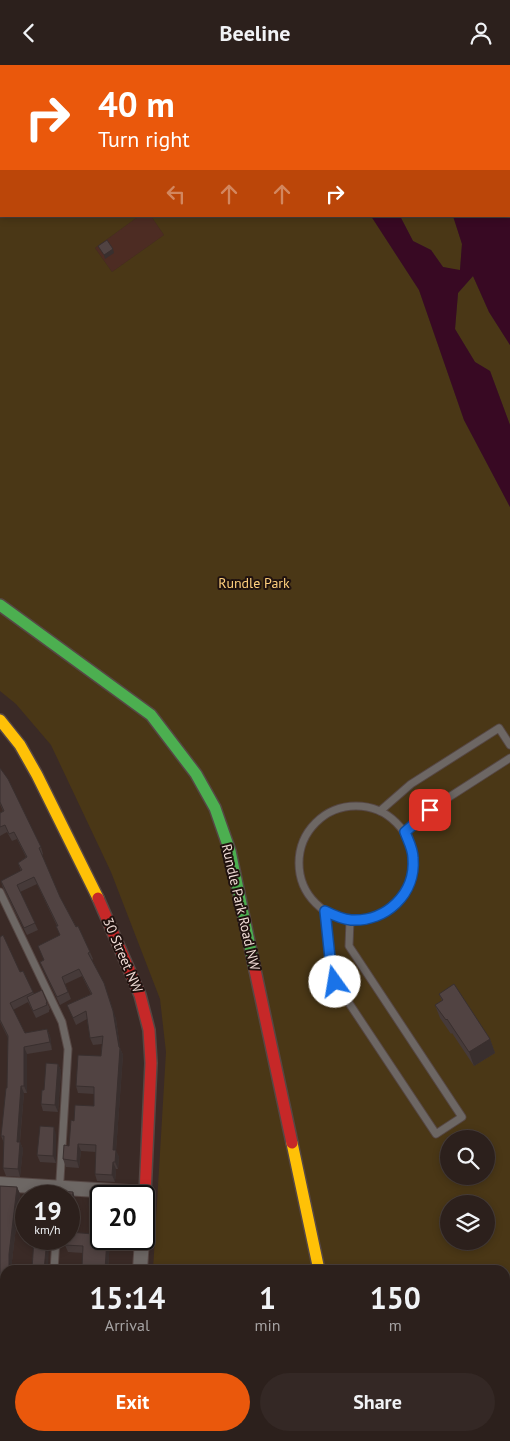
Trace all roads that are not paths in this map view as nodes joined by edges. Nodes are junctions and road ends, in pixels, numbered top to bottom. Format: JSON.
{"nodes":[{"id":1,"x":0,"y":605,"type":"edge"},
{"id":2,"x":0,"y":720,"type":"edge"},
{"id":3,"x":510,"y":745,"type":"edge"},
{"id":4,"x":510,"y":758,"type":"edge"},
{"id":5,"x":380,"y":811,"type":"junction"},
{"id":6,"x":405,"y":832,"type":"junction"},
{"id":7,"x":0,"y":892,"type":"edge"},
{"id":8,"x":325,"y":911,"type":"junction"},
{"id":9,"x":350,"y":920,"type":"junction"},
{"id":10,"x":0,"y":1184,"type":"edge"},
{"id":11,"x":60,"y":1185,"type":"edge"},
{"id":12,"x":145,"y":1185,"type":"edge"},
{"id":13,"x":15,"y":1186,"type":"edge"},
{"id":14,"x":55,"y":1250,"type":"edge"},
{"id":15,"x":141,"y":1250,"type":"edge"},
{"id":16,"x":54,"y":1265,"type":"edge"},
{"id":17,"x":140,"y":1265,"type":"edge"},
{"id":18,"x":318,"y":1265,"type":"edge"}],
"edges":[{"from":1,"to":18,"type":"street","name":"Rundle Park Road NW"},
{"from":2,"to":12,"type":"street","name":"30 Street NW"},
{"from":3,"to":5,"type":"lane"},
{"from":4,"to":6,"type":"lane"},
{"from":5,"to":6,"type":"lane"},
{"from":5,"to":8,"type":"lane"},
{"from":6,"to":9,"type":"lane"},
{"from":7,"to":11,"type":"lane"},
{"from":8,"to":9,"type":"lane"},
{"from":8,"to":9,"type":"lane"},
{"from":10,"to":13,"type":"street"},
{"from":14,"to":16,"type":"lane"},
{"from":15,"to":17,"type":"street"}]}
